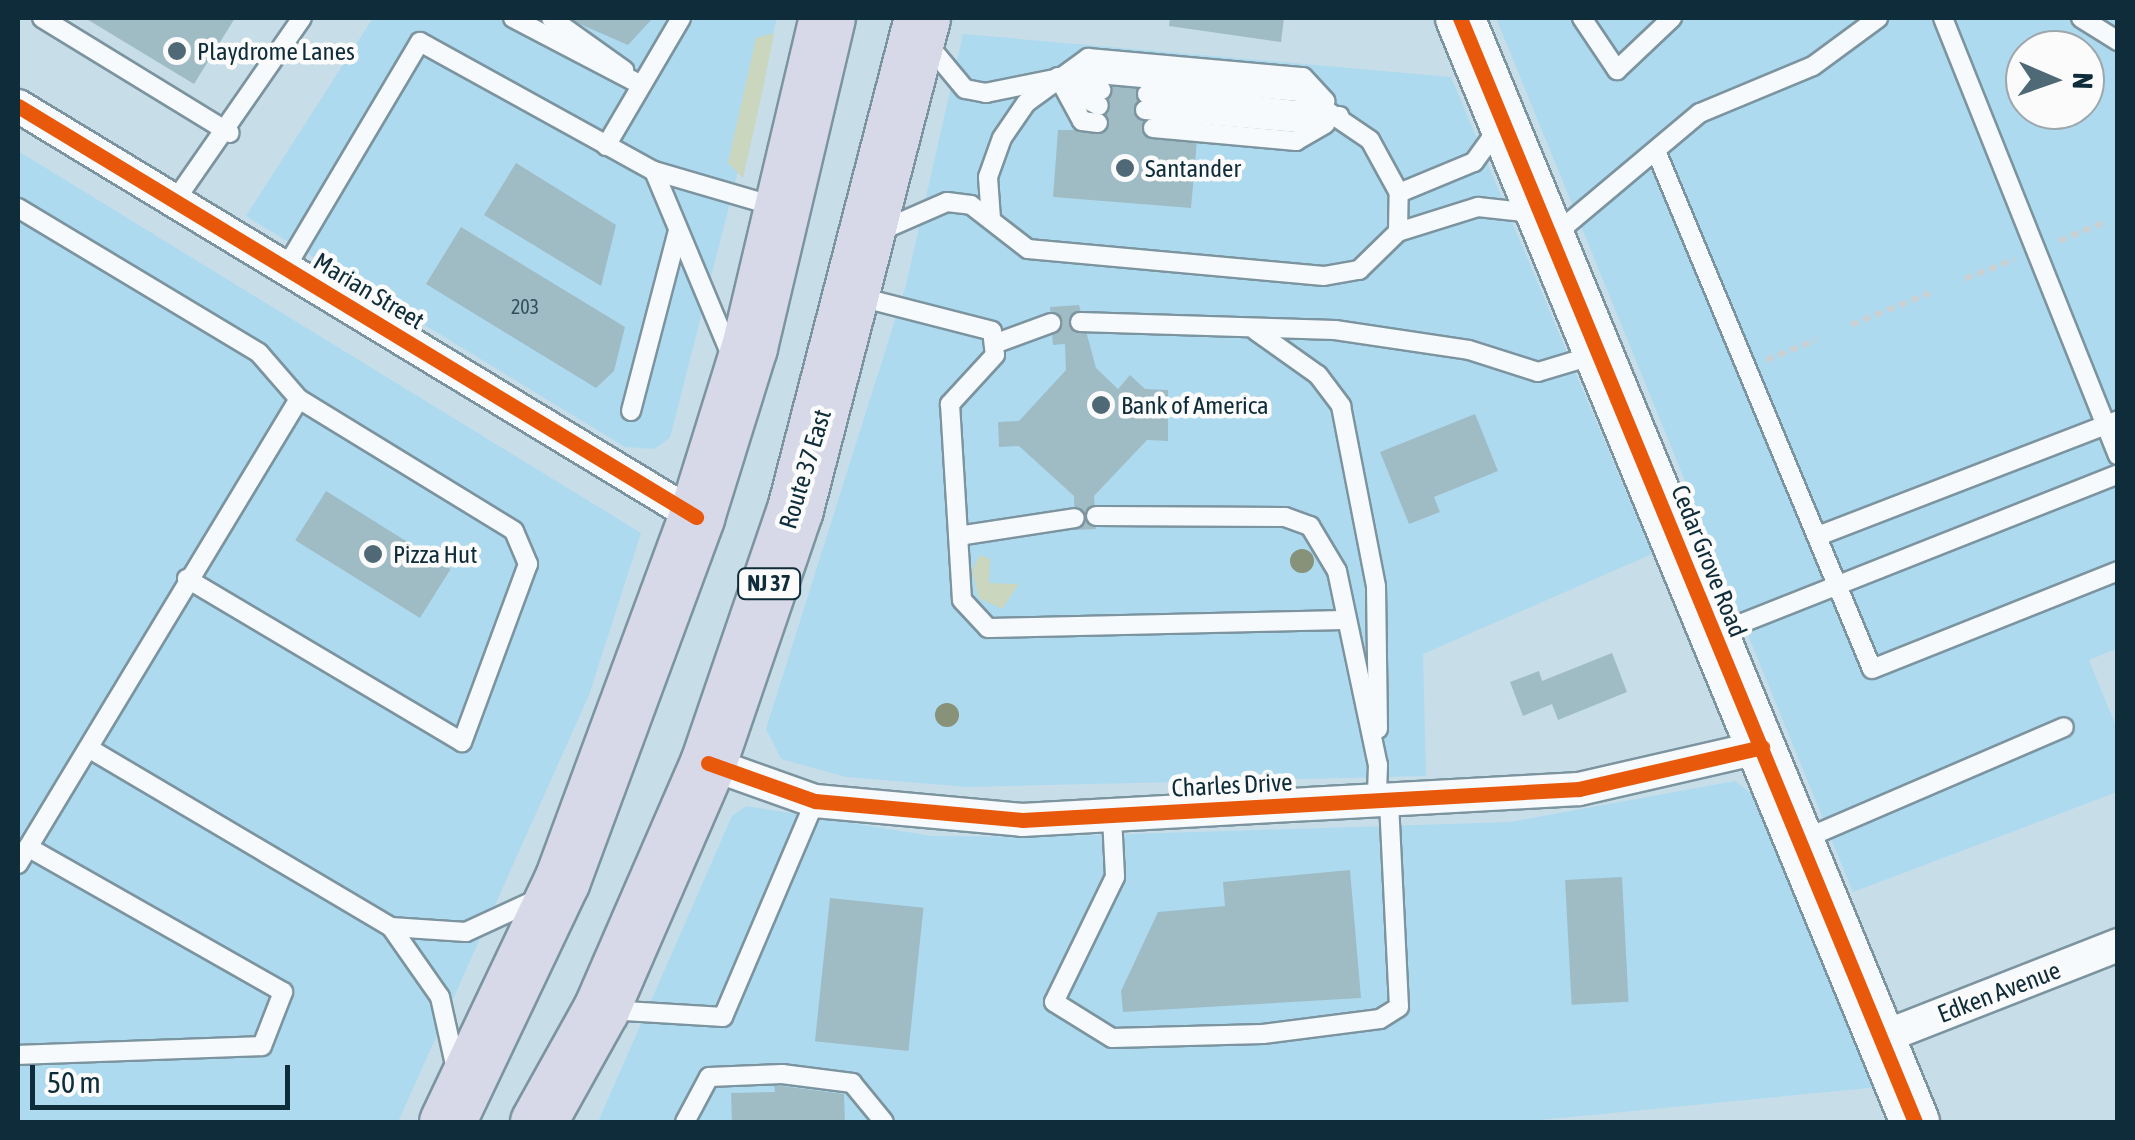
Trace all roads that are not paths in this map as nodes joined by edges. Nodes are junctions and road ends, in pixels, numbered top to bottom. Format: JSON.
{"nodes":[{"id":1,"x":42,"y":18,"type":"edge"},
{"id":2,"x":302,"y":18,"type":"edge"},
{"id":3,"x":513,"y":18,"type":"edge"},
{"id":4,"x":551,"y":18,"type":"edge"},
{"id":5,"x":681,"y":18,"type":"edge"},
{"id":6,"x":827,"y":18,"type":"edge"},
{"id":7,"x":1460,"y":18,"type":"edge"},
{"id":8,"x":1582,"y":18,"type":"edge"},
{"id":9,"x":1672,"y":18,"type":"edge"},
{"id":10,"x":1878,"y":18,"type":"edge"},
{"id":11,"x":1943,"y":18,"type":"edge"},
{"id":12,"x":2081,"y":18,"type":"edge"},
{"id":13,"x":921,"y":26,"type":"edge"},
{"id":14,"x":2118,"y":40,"type":"edge"},
{"id":15,"x":1058,"y":77,"type":"junction"},
{"id":16,"x":639,"y":84,"type":"junction"},
{"id":17,"x":18,"y":106,"type":"edge"},
{"id":18,"x":1339,"y":116,"type":"junction"},
{"id":19,"x":1503,"y":121,"type":"junction"},
{"id":20,"x":230,"y":133,"type":"junction"},
{"id":21,"x":606,"y":146,"type":"junction"},
{"id":22,"x":1656,"y":152,"type":"junction"},
{"id":23,"x":654,"y":171,"type":"junction"},
{"id":24,"x":1399,"y":194,"type":"junction"},
{"id":25,"x":174,"y":202,"type":"junction"},
{"id":26,"x":18,"y":208,"type":"edge"},
{"id":27,"x":784,"y":210,"type":"junction"},
{"id":28,"x":991,"y":219,"type":"junction"},
{"id":29,"x":1546,"y":226,"type":"junction"},
{"id":30,"x":678,"y":230,"type":"junction"},
{"id":31,"x":1398,"y":232,"type":"junction"},
{"id":32,"x":869,"y":237,"type":"junction"},
{"id":33,"x":285,"y":269,"type":"junction"},
{"id":34,"x":855,"y":296,"type":"junction"},
{"id":35,"x":1051,"y":322,"type":"dead end"},
{"id":36,"x":1080,"y":322,"type":"dead end"},
{"id":37,"x":1256,"y":331,"type":"junction"},
{"id":38,"x":994,"y":344,"type":"junction"},
{"id":39,"x":1598,"y":354,"type":"junction"},
{"id":40,"x":740,"y":374,"type":"junction"},
{"id":41,"x":299,"y":399,"type":"junction"},
{"id":42,"x":631,"y":411,"type":"dead end"},
{"id":43,"x":2111,"y":423,"type":"edge"},
{"id":44,"x":2118,"y":456,"type":"edge"},
{"id":45,"x":2118,"y":474,"type":"edge"},
{"id":46,"x":1096,"y":516,"type":"dead end"},
{"id":47,"x":696,"y":517,"type":"junction"},
{"id":48,"x":1075,"y":518,"type":"dead end"},
{"id":49,"x":958,"y":536,"type":"junction"},
{"id":50,"x":1818,"y":536,"type":"junction"},
{"id":51,"x":2118,"y":571,"type":"edge"},
{"id":52,"x":187,"y":579,"type":"junction"},
{"id":53,"x":1837,"y":585,"type":"junction"},
{"id":54,"x":1346,"y":620,"type":"junction"},
{"id":55,"x":1712,"y":634,"type":"junction"},
{"id":56,"x":2064,"y":727,"type":"dead end"},
{"id":57,"x":1762,"y":747,"type":"junction"},
{"id":58,"x":90,"y":749,"type":"junction"},
{"id":59,"x":708,"y":762,"type":"junction"},
{"id":60,"x":1378,"y":765,"type":"junction"},
{"id":61,"x":816,"y":801,"type":"junction"},
{"id":62,"x":1383,"y":802,"type":"junction"},
{"id":63,"x":1112,"y":817,"type":"junction"},
{"id":64,"x":1800,"y":840,"type":"junction"},
{"id":65,"x":28,"y":846,"type":"junction"},
{"id":66,"x":18,"y":864,"type":"edge"},
{"id":67,"x":562,"y":880,"type":"junction"},
{"id":68,"x":391,"y":926,"type":"junction"},
{"id":69,"x":2118,"y":945,"type":"edge"},
{"id":70,"x":601,"y":1009,"type":"junction"},
{"id":71,"x":1880,"y":1038,"type":"junction"},
{"id":72,"x":18,"y":1055,"type":"edge"},
{"id":73,"x":454,"y":1109,"type":"edge"},
{"id":74,"x":539,"y":1122,"type":"edge"},
{"id":75,"x":685,"y":1122,"type":"edge"},
{"id":76,"x":884,"y":1122,"type":"edge"},
{"id":77,"x":1915,"y":1122,"type":"edge"}],
"edges":[{"from":1,"to":20,"type":"lane"},
{"from":2,"to":20,"type":"lane"},
{"from":3,"to":16,"type":"lane"},
{"from":4,"to":16,"type":"lane"},
{"from":5,"to":16,"type":"lane"},
{"from":6,"to":27,"type":"highway"},
{"from":7,"to":19,"type":"street","name":"Cedar Grove Road"},
{"from":8,"to":9,"type":"lane"},
{"from":10,"to":22,"type":"lane"},
{"from":11,"to":43,"type":"lane"},
{"from":12,"to":14,"type":"lane"},
{"from":13,"to":15,"type":"lane"},
{"from":13,"to":32,"type":"highway","name":"Route 37 East","number":"NJ 37"},
{"from":15,"to":15,"type":"lane"},
{"from":15,"to":18,"type":"lane"},
{"from":15,"to":28,"type":"lane"},
{"from":16,"to":21,"type":"lane"},
{"from":17,"to":25,"type":"street","name":"Marian Street"},
{"from":18,"to":18,"type":"lane"},
{"from":18,"to":24,"type":"lane"},
{"from":19,"to":24,"type":"lane"},
{"from":19,"to":29,"type":"street","name":"Cedar Grove Road"},
{"from":20,"to":25,"type":"lane"},
{"from":21,"to":23,"type":"lane"},
{"from":21,"to":33,"type":"lane"},
{"from":22,"to":29,"type":"lane"},
{"from":22,"to":50,"type":"lane"},
{"from":23,"to":27,"type":"lane"},
{"from":23,"to":30,"type":"lane"},
{"from":24,"to":31,"type":"lane"},
{"from":25,"to":33,"type":"street","name":"Marian Street"},
{"from":26,"to":41,"type":"lane"},
{"from":27,"to":40,"type":"highway"},
{"from":28,"to":31,"type":"lane"},
{"from":28,"to":32,"type":"lane"},
{"from":29,"to":31,"type":"lane"},
{"from":29,"to":39,"type":"street","name":"Cedar Grove Road"},
{"from":30,"to":40,"type":"lane"},
{"from":30,"to":42,"type":"lane"},
{"from":32,"to":34,"type":"highway","name":"Route 37 East","number":"NJ 37"},
{"from":33,"to":47,"type":"street","name":"Marian Street"},
{"from":34,"to":38,"type":"lane"},
{"from":34,"to":59,"type":"highway","name":"Route 37 East","number":"NJ 37"},
{"from":35,"to":38,"type":"lane"},
{"from":36,"to":37,"type":"lane"},
{"from":37,"to":39,"type":"lane"},
{"from":37,"to":60,"type":"lane"},
{"from":38,"to":49,"type":"lane"},
{"from":39,"to":55,"type":"street","name":"Cedar Grove Road"},
{"from":40,"to":47,"type":"highway"},
{"from":41,"to":52,"type":"lane"},
{"from":41,"to":52,"type":"lane"},
{"from":43,"to":44,"type":"lane"},
{"from":43,"to":50,"type":"lane"},
{"from":45,"to":53,"type":"lane"},
{"from":46,"to":54,"type":"lane"},
{"from":47,"to":67,"type":"highway"},
{"from":48,"to":49,"type":"lane"},
{"from":49,"to":54,"type":"lane"},
{"from":50,"to":53,"type":"lane"},
{"from":51,"to":53,"type":"lane"},
{"from":52,"to":58,"type":"lane"},
{"from":53,"to":55,"type":"lane"},
{"from":54,"to":60,"type":"lane"},
{"from":55,"to":57,"type":"street","name":"Cedar Grove Road"},
{"from":56,"to":64,"type":"lane"},
{"from":57,"to":62,"type":"street","name":"Charles Drive"},
{"from":57,"to":64,"type":"street","name":"Cedar Grove Road"},
{"from":58,"to":65,"type":"lane"},
{"from":58,"to":68,"type":"lane"},
{"from":59,"to":61,"type":"street","name":"Charles Drive"},
{"from":59,"to":70,"type":"highway","name":"Route 37 East","number":"NJ 37"},
{"from":60,"to":62,"type":"lane"},
{"from":61,"to":63,"type":"street","name":"Charles Drive"},
{"from":61,"to":70,"type":"lane"},
{"from":62,"to":63,"type":"street","name":"Charles Drive"},
{"from":62,"to":63,"type":"lane"},
{"from":64,"to":71,"type":"street","name":"Cedar Grove Road"},
{"from":65,"to":66,"type":"lane"},
{"from":65,"to":72,"type":"lane"},
{"from":67,"to":68,"type":"lane"},
{"from":67,"to":73,"type":"highway"},
{"from":68,"to":73,"type":"lane"},
{"from":69,"to":71,"type":"street","name":"Edken Avenue"},
{"from":70,"to":74,"type":"highway","name":"Route 37 East","number":"NJ 37"},
{"from":71,"to":77,"type":"street","name":"Cedar Grove Road"},
{"from":75,"to":76,"type":"lane"}]}
